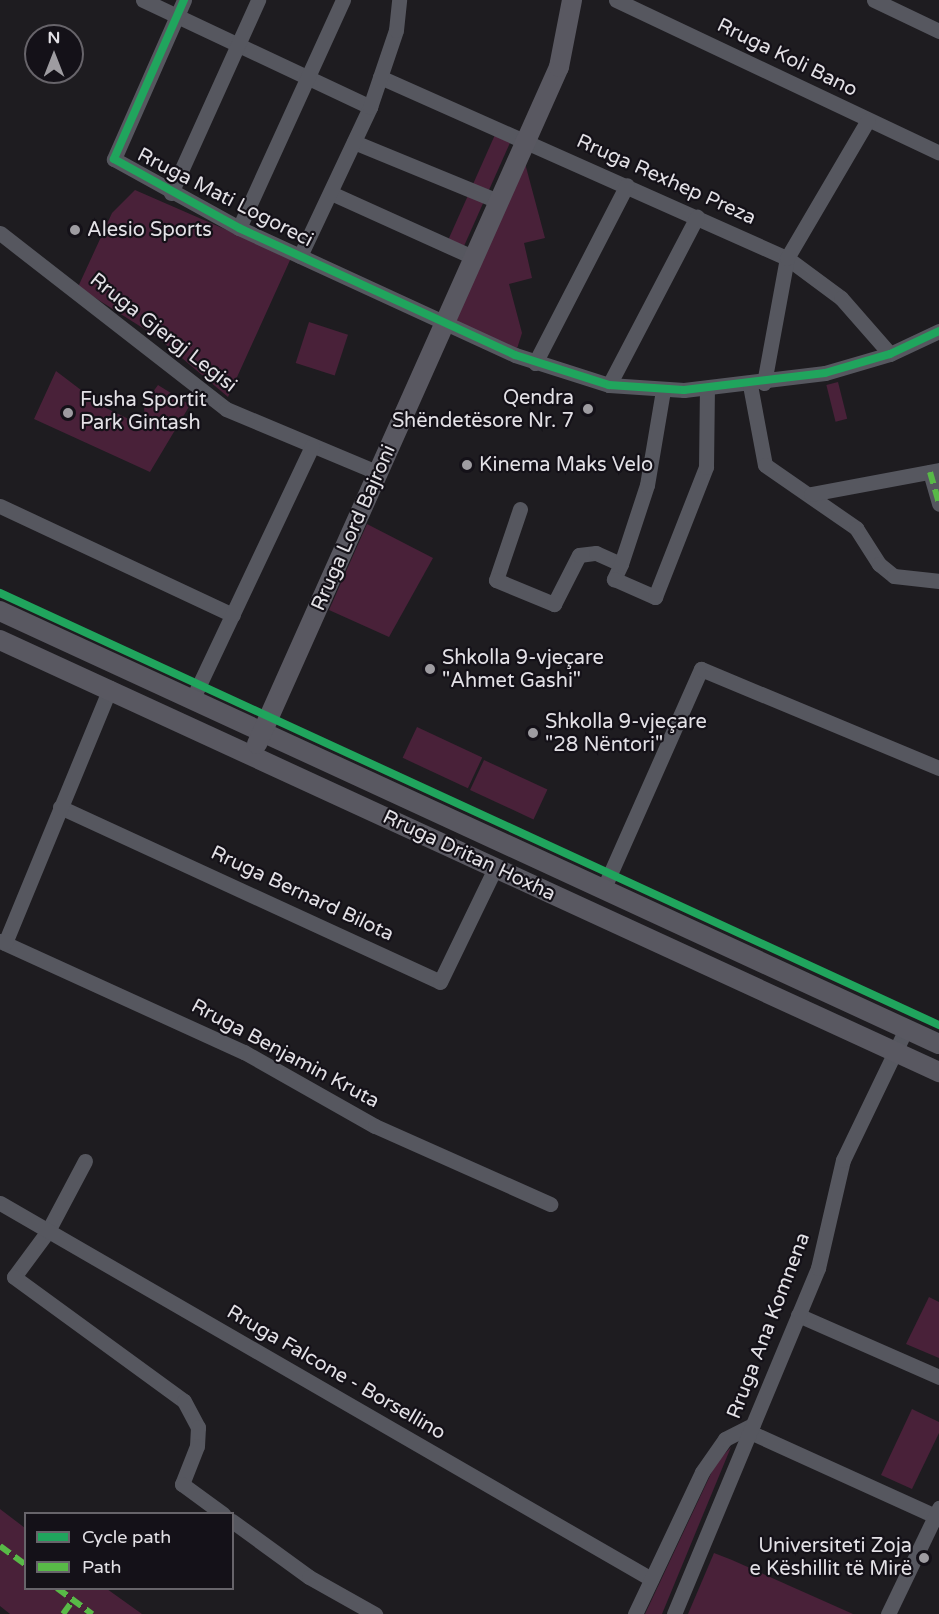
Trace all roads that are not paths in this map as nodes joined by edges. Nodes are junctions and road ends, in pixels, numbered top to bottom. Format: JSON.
{"nodes":[{"id":1,"x":143,"y":0,"type":"edge"},
{"id":2,"x":184,"y":0,"type":"edge"},
{"id":3,"x":258,"y":0,"type":"edge"},
{"id":4,"x":343,"y":0,"type":"edge"},
{"id":5,"x":399,"y":0,"type":"edge"},
{"id":6,"x":572,"y":0,"type":"edge"},
{"id":7,"x":616,"y":0,"type":"edge"},
{"id":8,"x":874,"y":0,"type":"edge"},
{"id":9,"x":177,"y":16,"type":"junction"},
{"id":10,"x":939,"y":31,"type":"edge"},
{"id":11,"x":238,"y":45,"type":"junction"},
{"id":12,"x":380,"y":77,"type":"junction"},
{"id":13,"x":308,"y":78,"type":"junction"},
{"id":14,"x":370,"y":107,"type":"junction"},
{"id":15,"x":868,"y":120,"type":"junction"},
{"id":16,"x":354,"y":141,"type":"junction"},
{"id":17,"x":527,"y":141,"type":"junction"},
{"id":18,"x":939,"y":153,"type":"edge"},
{"id":19,"x":627,"y":185,"type":"junction"},
{"id":20,"x":171,"y":193,"type":"junction"},
{"id":21,"x":331,"y":193,"type":"junction"},
{"id":22,"x":500,"y":202,"type":"junction"},
{"id":23,"x":697,"y":217,"type":"junction"},
{"id":24,"x":239,"y":228,"type":"junction"},
{"id":25,"x":0,"y":233,"type":"edge"},
{"id":26,"x":300,"y":256,"type":"junction"},
{"id":27,"x":475,"y":258,"type":"junction"},
{"id":28,"x":787,"y":258,"type":"junction"},
{"id":29,"x":446,"y":323,"type":"junction"},
{"id":30,"x":939,"y":331,"type":"edge"},
{"id":31,"x":890,"y":354,"type":"junction"},
{"id":32,"x":534,"y":363,"type":"junction"},
{"id":33,"x":757,"y":384,"type":"junction"},
{"id":34,"x":609,"y":386,"type":"junction"},
{"id":35,"x":708,"y":388,"type":"junction"},
{"id":36,"x":663,"y":390,"type":"junction"},
{"id":37,"x":312,"y":446,"type":"junction"},
{"id":38,"x":934,"y":471,"type":"edge"},
{"id":39,"x":379,"y":473,"type":"junction"},
{"id":40,"x":812,"y":494,"type":"junction"},
{"id":41,"x":939,"y":504,"type":"edge"},
{"id":42,"x":0,"y":506,"type":"edge"},
{"id":43,"x":520,"y":509,"type":"dead end"},
{"id":44,"x":621,"y":564,"type":"junction"},
{"id":45,"x":936,"y":580,"type":"edge"},
{"id":46,"x":0,"y":611,"type":"edge"},
{"id":47,"x":233,"y":615,"type":"junction"},
{"id":48,"x":0,"y":640,"type":"edge"},
{"id":49,"x":110,"y":688,"type":"junction"},
{"id":50,"x":192,"y":700,"type":"junction"},
{"id":51,"x":262,"y":732,"type":"junction"},
{"id":52,"x":252,"y":756,"type":"junction"},
{"id":53,"x":939,"y":768,"type":"edge"},
{"id":54,"x":60,"y":807,"type":"junction"},
{"id":55,"x":495,"y":868,"type":"junction"},
{"id":56,"x":603,"y":890,"type":"junction"},
{"id":57,"x":2,"y":942,"type":"edge"},
{"id":58,"x":906,"y":1029,"type":"junction"},
{"id":59,"x":939,"y":1044,"type":"edge"},
{"id":60,"x":894,"y":1052,"type":"junction"},
{"id":61,"x":939,"y":1072,"type":"edge"},
{"id":62,"x":85,"y":1161,"type":"dead end"},
{"id":63,"x":0,"y":1203,"type":"edge"},
{"id":64,"x":550,"y":1204,"type":"dead end"},
{"id":65,"x":48,"y":1231,"type":"junction"},
{"id":66,"x":798,"y":1315,"type":"junction"},
{"id":67,"x":939,"y":1377,"type":"edge"},
{"id":68,"x":752,"y":1429,"type":"junction"},
{"id":69,"x":220,"y":1512,"type":"edge"},
{"id":70,"x":937,"y":1512,"type":"edge"},
{"id":71,"x":234,"y":1522,"type":"edge"},
{"id":72,"x":651,"y":1579,"type":"junction"},
{"id":73,"x":375,"y":1614,"type":"edge"},
{"id":74,"x":635,"y":1614,"type":"edge"},
{"id":75,"x":674,"y":1614,"type":"edge"},
{"id":76,"x":888,"y":1614,"type":"edge"}],
"edges":[{"from":1,"to":9,"type":"street"},
{"from":2,"to":9,"type":"street","name":"Rruga Mati Logoreci"},
{"from":3,"to":11,"type":"street"},
{"from":4,"to":13,"type":"street"},
{"from":5,"to":12,"type":"street"},
{"from":6,"to":17,"type":"main road","name":"Rruga Lord Bajroni"},
{"from":7,"to":15,"type":"street","name":"Rruga Koli Bano"},
{"from":8,"to":10,"type":"street"},
{"from":9,"to":11,"type":"street"},
{"from":9,"to":20,"type":"street","name":"Rruga Mati Logoreci"},
{"from":11,"to":13,"type":"street"},
{"from":11,"to":20,"type":"street"},
{"from":12,"to":14,"type":"street"},
{"from":12,"to":17,"type":"street","name":"Rruga Rexhep Preza"},
{"from":13,"to":14,"type":"street"},
{"from":13,"to":24,"type":"street"},
{"from":14,"to":16,"type":"street"},
{"from":15,"to":18,"type":"street","name":"Rruga Koli Bano"},
{"from":15,"to":28,"type":"street"},
{"from":16,"to":21,"type":"street"},
{"from":16,"to":22,"type":"street"},
{"from":17,"to":19,"type":"street","name":"Rruga Rexhep Preza"},
{"from":17,"to":22,"type":"main road","name":"Rruga Lord Bajroni"},
{"from":19,"to":23,"type":"street","name":"Rruga Rexhep Preza"},
{"from":19,"to":32,"type":"street"},
{"from":20,"to":24,"type":"street","name":"Rruga Mati Logoreci"},
{"from":21,"to":26,"type":"street"},
{"from":21,"to":27,"type":"street"},
{"from":22,"to":27,"type":"main road","name":"Rruga Lord Bajroni"},
{"from":23,"to":28,"type":"street","name":"Rruga Rexhep Preza"},
{"from":23,"to":34,"type":"street"},
{"from":24,"to":26,"type":"street","name":"Rruga Mati Logoreci"},
{"from":25,"to":37,"type":"street","name":"Rruga Gjergj Legisi"},
{"from":26,"to":29,"type":"street","name":"Rruga Mati Logoreci"},
{"from":27,"to":29,"type":"main road","name":"Rruga Lord Bajroni"},
{"from":28,"to":31,"type":"street","name":"Rruga Rexhep Preza"},
{"from":28,"to":33,"type":"street"},
{"from":29,"to":32,"type":"street","name":"Rruga Mati Logoreci"},
{"from":29,"to":39,"type":"main road","name":"Rruga Lord Bajroni"},
{"from":30,"to":31,"type":"street","name":"Rruga Mati Logoreci"},
{"from":31,"to":33,"type":"street","name":"Rruga Mati Logoreci"},
{"from":32,"to":34,"type":"street","name":"Rruga Mati Logoreci"},
{"from":33,"to":35,"type":"street","name":"Rruga Mati Logoreci"},
{"from":33,"to":40,"type":"street"},
{"from":34,"to":36,"type":"street","name":"Rruga Mati Logoreci"},
{"from":35,"to":36,"type":"street","name":"Rruga Mati Logoreci"},
{"from":35,"to":44,"type":"street"},
{"from":36,"to":44,"type":"street"},
{"from":37,"to":39,"type":"street","name":"Rruga Gjergj Legisi"},
{"from":37,"to":47,"type":"street"},
{"from":38,"to":40,"type":"street"},
{"from":38,"to":41,"type":"street"},
{"from":39,"to":51,"type":"main road","name":"Rruga Lord Bajroni"},
{"from":40,"to":45,"type":"street"},
{"from":42,"to":47,"type":"street"},
{"from":43,"to":44,"type":"street"},
{"from":46,"to":50,"type":"main road","name":"Rruga Dritan Hoxha"},
{"from":47,"to":50,"type":"street"},
{"from":48,"to":49,"type":"main road","name":"Rruga Dritan Hoxha"},
{"from":49,"to":52,"type":"main road","name":"Rruga Dritan Hoxha"},
{"from":49,"to":54,"type":"street"},
{"from":50,"to":51,"type":"main road","name":"Rruga Dritan Hoxha"},
{"from":51,"to":52,"type":"main road","name":"Rruga Lord Bajroni"},
{"from":51,"to":56,"type":"main road","name":"Rruga Dritan Hoxha"},
{"from":52,"to":55,"type":"main road","name":"Rruga Dritan Hoxha"},
{"from":53,"to":56,"type":"street"},
{"from":54,"to":55,"type":"street","name":"Rruga Bernard Bilota"},
{"from":54,"to":57,"type":"street"},
{"from":55,"to":60,"type":"main road","name":"Rruga Dritan Hoxha"},
{"from":56,"to":58,"type":"main road","name":"Rruga Dritan Hoxha"},
{"from":57,"to":64,"type":"street","name":"Rruga Benjamin Kruta"},
{"from":58,"to":59,"type":"main road","name":"Rruga Dritan Hoxha"},
{"from":58,"to":60,"type":"street","name":"Rruga Ana Komnena"},
{"from":60,"to":61,"type":"main road","name":"Rruga Dritan Hoxha"},
{"from":60,"to":66,"type":"street","name":"Rruga Ana Komnena"},
{"from":62,"to":65,"type":"street"},
{"from":63,"to":65,"type":"street","name":"Rruga Falcone - Borsellino"},
{"from":65,"to":69,"type":"street"},
{"from":65,"to":72,"type":"street","name":"Rruga Falcone - Borsellino"},
{"from":66,"to":67,"type":"street"},
{"from":66,"to":68,"type":"street","name":"Rruga Ana Komnena"},
{"from":68,"to":70,"type":"street"},
{"from":68,"to":72,"type":"street"},
{"from":68,"to":75,"type":"street","name":"Rruga Ana Komnena"},
{"from":70,"to":76,"type":"street"},
{"from":71,"to":73,"type":"street"},
{"from":72,"to":74,"type":"street"}]}
